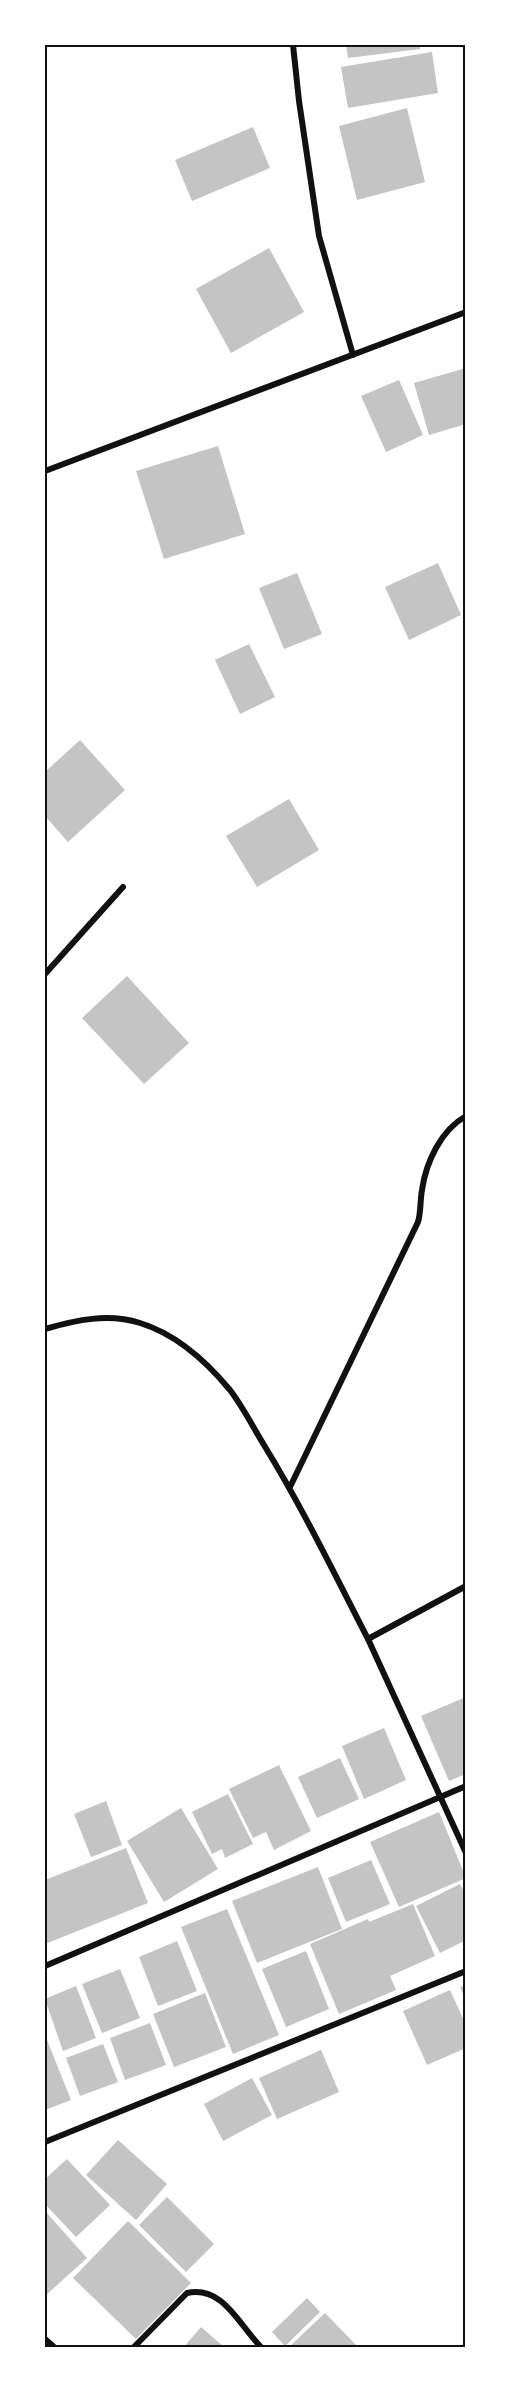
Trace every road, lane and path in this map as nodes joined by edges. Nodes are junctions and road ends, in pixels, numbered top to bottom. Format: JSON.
{"nodes":[{"id":1,"x":293,"y":45,"type":"edge"},
{"id":2,"x":466,"y":312,"type":"edge"},
{"id":3,"x":353,"y":355,"type":"junction"},
{"id":4,"x":45,"y":471,"type":"edge"},
{"id":5,"x":123,"y":886,"type":"dead end"},
{"id":6,"x":45,"y":974,"type":"edge"},
{"id":7,"x":466,"y":1116,"type":"edge"},
{"id":8,"x":45,"y":1329,"type":"edge"},
{"id":9,"x":290,"y":1487,"type":"junction"},
{"id":10,"x":466,"y":1586,"type":"edge"},
{"id":11,"x":368,"y":1639,"type":"junction"},
{"id":12,"x":466,"y":1786,"type":"edge"},
{"id":13,"x":441,"y":1797,"type":"junction"},
{"id":14,"x":466,"y":1853,"type":"edge"},
{"id":15,"x":45,"y":1966,"type":"edge"},
{"id":16,"x":466,"y":1971,"type":"edge"},
{"id":17,"x":45,"y":2142,"type":"edge"},
{"id":18,"x":45,"y":2339,"type":"edge"},
{"id":19,"x":54,"y":2347,"type":"edge"},
{"id":20,"x":134,"y":2347,"type":"edge"},
{"id":21,"x":261,"y":2347,"type":"edge"}],
"edges":[{"from":1,"to":3,"type":"street"},
{"from":2,"to":3,"type":"street"},
{"from":3,"to":4,"type":"street"},
{"from":5,"to":6,"type":"street"},
{"from":7,"to":9,"type":"street"},
{"from":8,"to":9,"type":"street"},
{"from":9,"to":11,"type":"street"},
{"from":10,"to":11,"type":"street"},
{"from":11,"to":13,"type":"street"},
{"from":12,"to":13,"type":"street"},
{"from":13,"to":14,"type":"street"},
{"from":13,"to":15,"type":"street"},
{"from":16,"to":17,"type":"street"},
{"from":18,"to":19,"type":"street"},
{"from":20,"to":21,"type":"street"}]}
